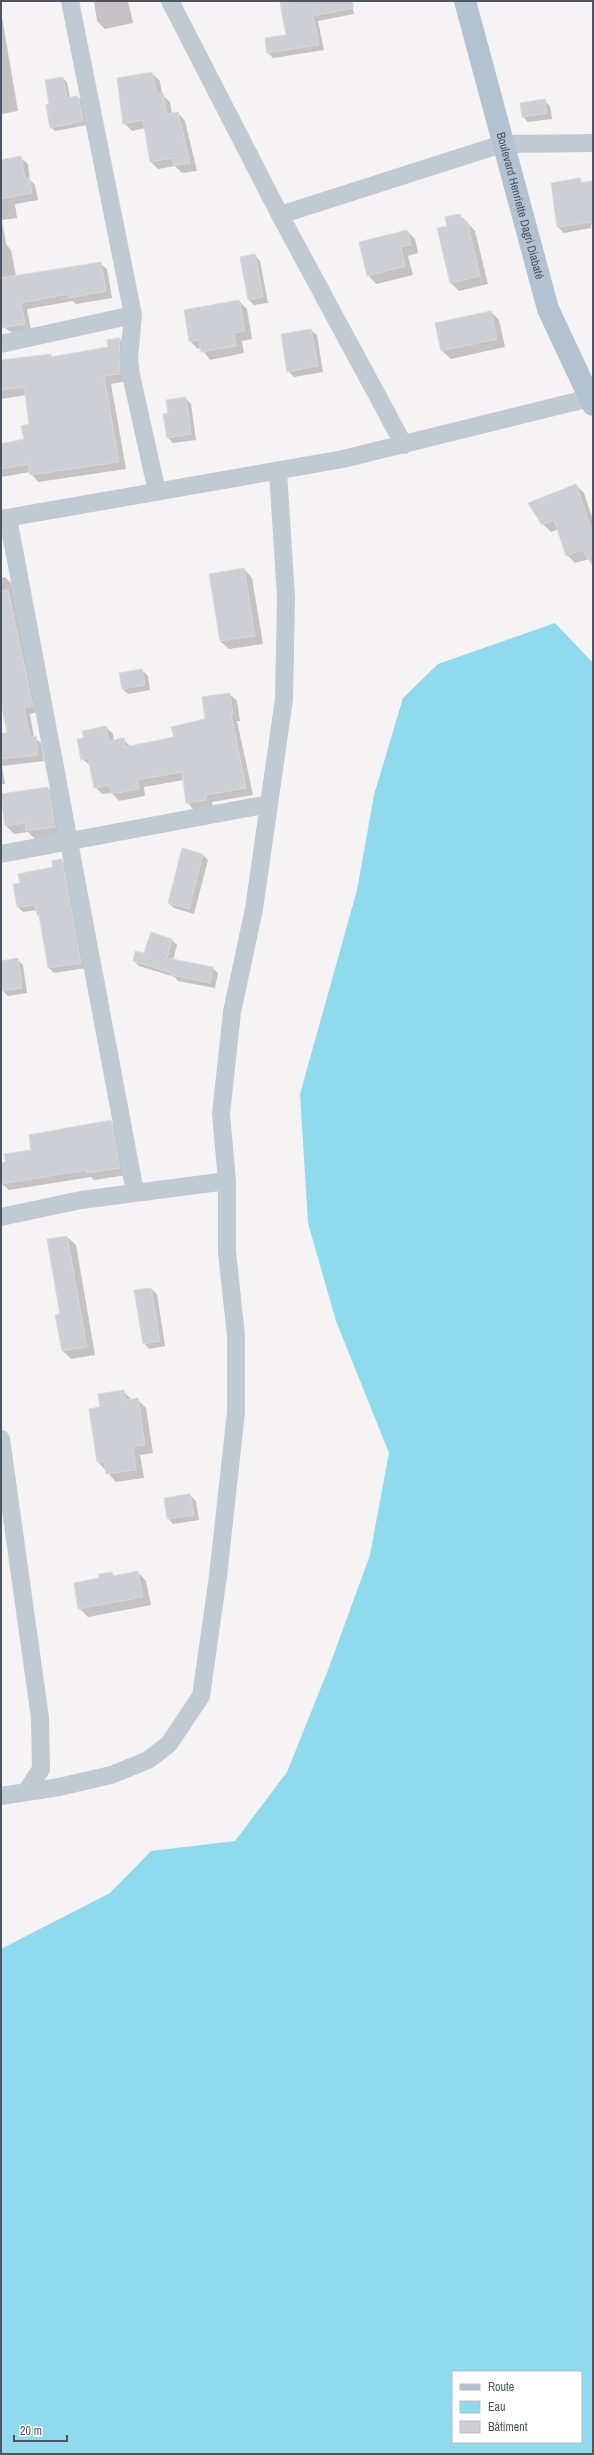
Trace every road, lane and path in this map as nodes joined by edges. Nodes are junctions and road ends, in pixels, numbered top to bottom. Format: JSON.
{"nodes":[{"id":1,"x":70,"y":1,"type":"edge"},
{"id":2,"x":170,"y":1,"type":"edge"},
{"id":3,"x":465,"y":1,"type":"edge"},
{"id":4,"x":593,"y":143,"type":"edge"},
{"id":5,"x":502,"y":144,"type":"junction"},
{"id":6,"x":280,"y":215,"type":"junction"},
{"id":7,"x":133,"y":315,"type":"junction"},
{"id":8,"x":1,"y":344,"type":"edge"},
{"id":9,"x":592,"y":401,"type":"edge"},
{"id":10,"x":404,"y":445,"type":"junction"},
{"id":11,"x":278,"y":472,"type":"junction"},
{"id":12,"x":157,"y":492,"type":"junction"},
{"id":13,"x":5,"y":518,"type":"edge"},
{"id":14,"x":269,"y":804,"type":"junction"},
{"id":15,"x":70,"y":840,"type":"junction"},
{"id":16,"x":1,"y":854,"type":"edge"},
{"id":17,"x":227,"y":1181,"type":"junction"},
{"id":18,"x":135,"y":1192,"type":"junction"},
{"id":19,"x":1,"y":1217,"type":"edge"},
{"id":20,"x":1,"y":1439,"type":"edge"},
{"id":21,"x":26,"y":1792,"type":"junction"},
{"id":22,"x":1,"y":1796,"type":"edge"}],
"edges":[{"from":1,"to":7,"type":"street"},
{"from":2,"to":6,"type":"street"},
{"from":3,"to":5,"type":"main road","name":"Boulevard Henriette Dagri Diabaté"},
{"from":4,"to":5,"type":"street"},
{"from":5,"to":6,"type":"street"},
{"from":5,"to":9,"type":"main road","name":"Boulevard Henriette Dagri Diabaté"},
{"from":6,"to":10,"type":"street"},
{"from":7,"to":8,"type":"street"},
{"from":7,"to":12,"type":"street"},
{"from":9,"to":10,"type":"street"},
{"from":10,"to":11,"type":"street"},
{"from":11,"to":12,"type":"street"},
{"from":11,"to":14,"type":"street"},
{"from":12,"to":13,"type":"street"},
{"from":13,"to":15,"type":"street"},
{"from":14,"to":15,"type":"street"},
{"from":14,"to":17,"type":"street"},
{"from":15,"to":16,"type":"street"},
{"from":15,"to":18,"type":"street"},
{"from":17,"to":18,"type":"street"},
{"from":17,"to":21,"type":"street"},
{"from":18,"to":19,"type":"street"},
{"from":20,"to":21,"type":"street"},
{"from":21,"to":22,"type":"street"}]}
